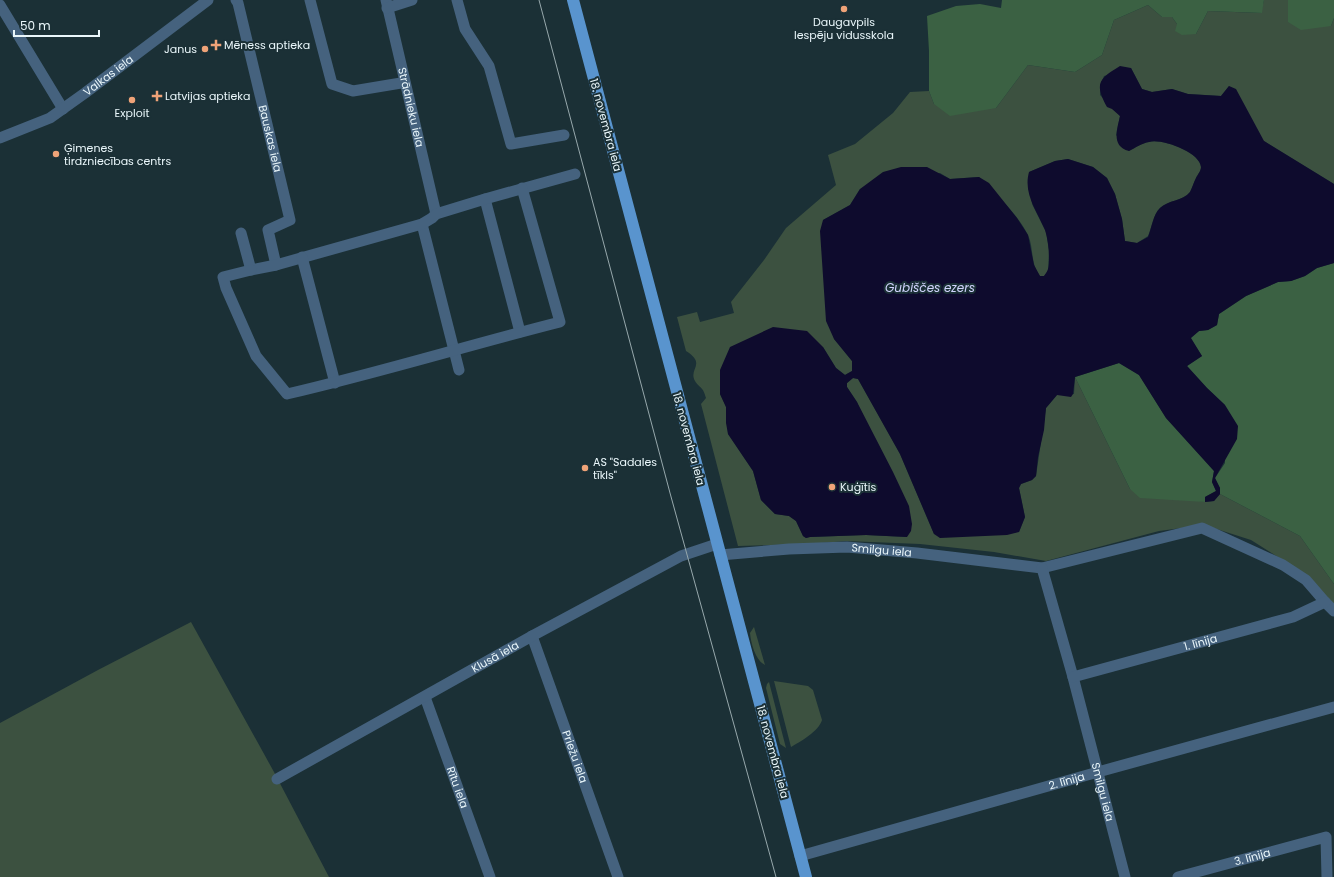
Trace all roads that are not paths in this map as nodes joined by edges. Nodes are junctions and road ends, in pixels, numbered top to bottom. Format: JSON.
{"nodes":[{"id":1,"x":208,"y":0,"type":"edge"},
{"id":2,"x":236,"y":0,"type":"edge"},
{"id":3,"x":310,"y":0,"type":"edge"},
{"id":4,"x":412,"y":0,"type":"edge"},
{"id":5,"x":457,"y":0,"type":"edge"},
{"id":6,"x":573,"y":0,"type":"edge"},
{"id":7,"x":386,"y":4,"type":"edge"},
{"id":8,"x":0,"y":5,"type":"edge"},
{"id":9,"x":405,"y":83,"type":"junction"},
{"id":10,"x":63,"y":109,"type":"junction"},
{"id":11,"x":564,"y":135,"type":"dead end"},
{"id":12,"x":0,"y":138,"type":"edge"},
{"id":13,"x":575,"y":174,"type":"dead end"},
{"id":14,"x":522,"y":188,"type":"junction"},
{"id":15,"x":485,"y":199,"type":"junction"},
{"id":16,"x":436,"y":214,"type":"junction"},
{"id":17,"x":422,"y":224,"type":"junction"},
{"id":18,"x":241,"y":233,"type":"dead end"},
{"id":19,"x":302,"y":257,"type":"junction"},
{"id":20,"x":276,"y":265,"type":"junction"},
{"id":21,"x":251,"y":270,"type":"junction"},
{"id":22,"x":520,"y":332,"type":"junction"},
{"id":23,"x":454,"y":349,"type":"junction"},
{"id":24,"x":459,"y":370,"type":"dead end"},
{"id":25,"x":335,"y":383,"type":"junction"},
{"id":26,"x":719,"y":549,"type":"junction"},
{"id":27,"x":1042,"y":568,"type":"junction"},
{"id":28,"x":1325,"y":602,"type":"junction"},
{"id":29,"x":1334,"y":611,"type":"edge"},
{"id":30,"x":532,"y":636,"type":"junction"},
{"id":31,"x":1073,"y":677,"type":"junction"},
{"id":32,"x":425,"y":697,"type":"junction"},
{"id":33,"x":1334,"y":707,"type":"edge"},
{"id":34,"x":1098,"y":772,"type":"junction"},
{"id":35,"x":277,"y":779,"type":"dead end"},
{"id":36,"x":800,"y":856,"type":"junction"},
{"id":37,"x":490,"y":877,"type":"edge"},
{"id":38,"x":618,"y":877,"type":"edge"},
{"id":39,"x":806,"y":877,"type":"edge"},
{"id":40,"x":1125,"y":877,"type":"edge"},
{"id":41,"x":1178,"y":877,"type":"edge"},
{"id":42,"x":1327,"y":877,"type":"edge"}],
"edges":[{"from":1,"to":10,"type":"street","name":"Valkas iela"},
{"from":2,"to":20,"type":"street","name":"Bauskas iela"},
{"from":3,"to":9,"type":"street"},
{"from":4,"to":7,"type":"street"},
{"from":5,"to":11,"type":"street"},
{"from":6,"to":26,"type":"main road","name":"18. novembra iela"},
{"from":7,"to":9,"type":"street","name":"Strādnieku iela"},
{"from":8,"to":10,"type":"street"},
{"from":9,"to":16,"type":"street","name":"Strādnieku iela"},
{"from":10,"to":12,"type":"street","name":"Valkas iela"},
{"from":13,"to":14,"type":"street"},
{"from":14,"to":15,"type":"street"},
{"from":14,"to":22,"type":"street"},
{"from":15,"to":16,"type":"street"},
{"from":15,"to":22,"type":"street"},
{"from":16,"to":17,"type":"street"},
{"from":17,"to":19,"type":"street"},
{"from":17,"to":23,"type":"street"},
{"from":18,"to":21,"type":"street"},
{"from":19,"to":20,"type":"street"},
{"from":19,"to":25,"type":"street"},
{"from":20,"to":21,"type":"street"},
{"from":21,"to":25,"type":"street"},
{"from":22,"to":23,"type":"street"},
{"from":23,"to":24,"type":"street"},
{"from":23,"to":25,"type":"street"},
{"from":26,"to":27,"type":"street","name":"Smilgu iela"},
{"from":26,"to":30,"type":"street","name":"Klusā iela"},
{"from":26,"to":36,"type":"main road","name":"18. novembra iela"},
{"from":27,"to":28,"type":"street","name":"Smilgu iela"},
{"from":27,"to":31,"type":"street","name":"Smilgu iela"},
{"from":28,"to":29,"type":"street"},
{"from":28,"to":31,"type":"street","name":"1. līnija"},
{"from":30,"to":32,"type":"street","name":"Klusā iela"},
{"from":30,"to":38,"type":"street","name":"Priežu iela"},
{"from":31,"to":34,"type":"street","name":"Smilgu iela"},
{"from":32,"to":35,"type":"street","name":"Klusā iela"},
{"from":32,"to":37,"type":"street","name":"Rītu iela"},
{"from":33,"to":34,"type":"street","name":"2. līnija"},
{"from":34,"to":36,"type":"street","name":"2. līnija"},
{"from":34,"to":40,"type":"street","name":"Smilgu iela"},
{"from":36,"to":39,"type":"main road","name":"18. novembra iela"},
{"from":41,"to":42,"type":"street","name":"3. līnija"}]}
